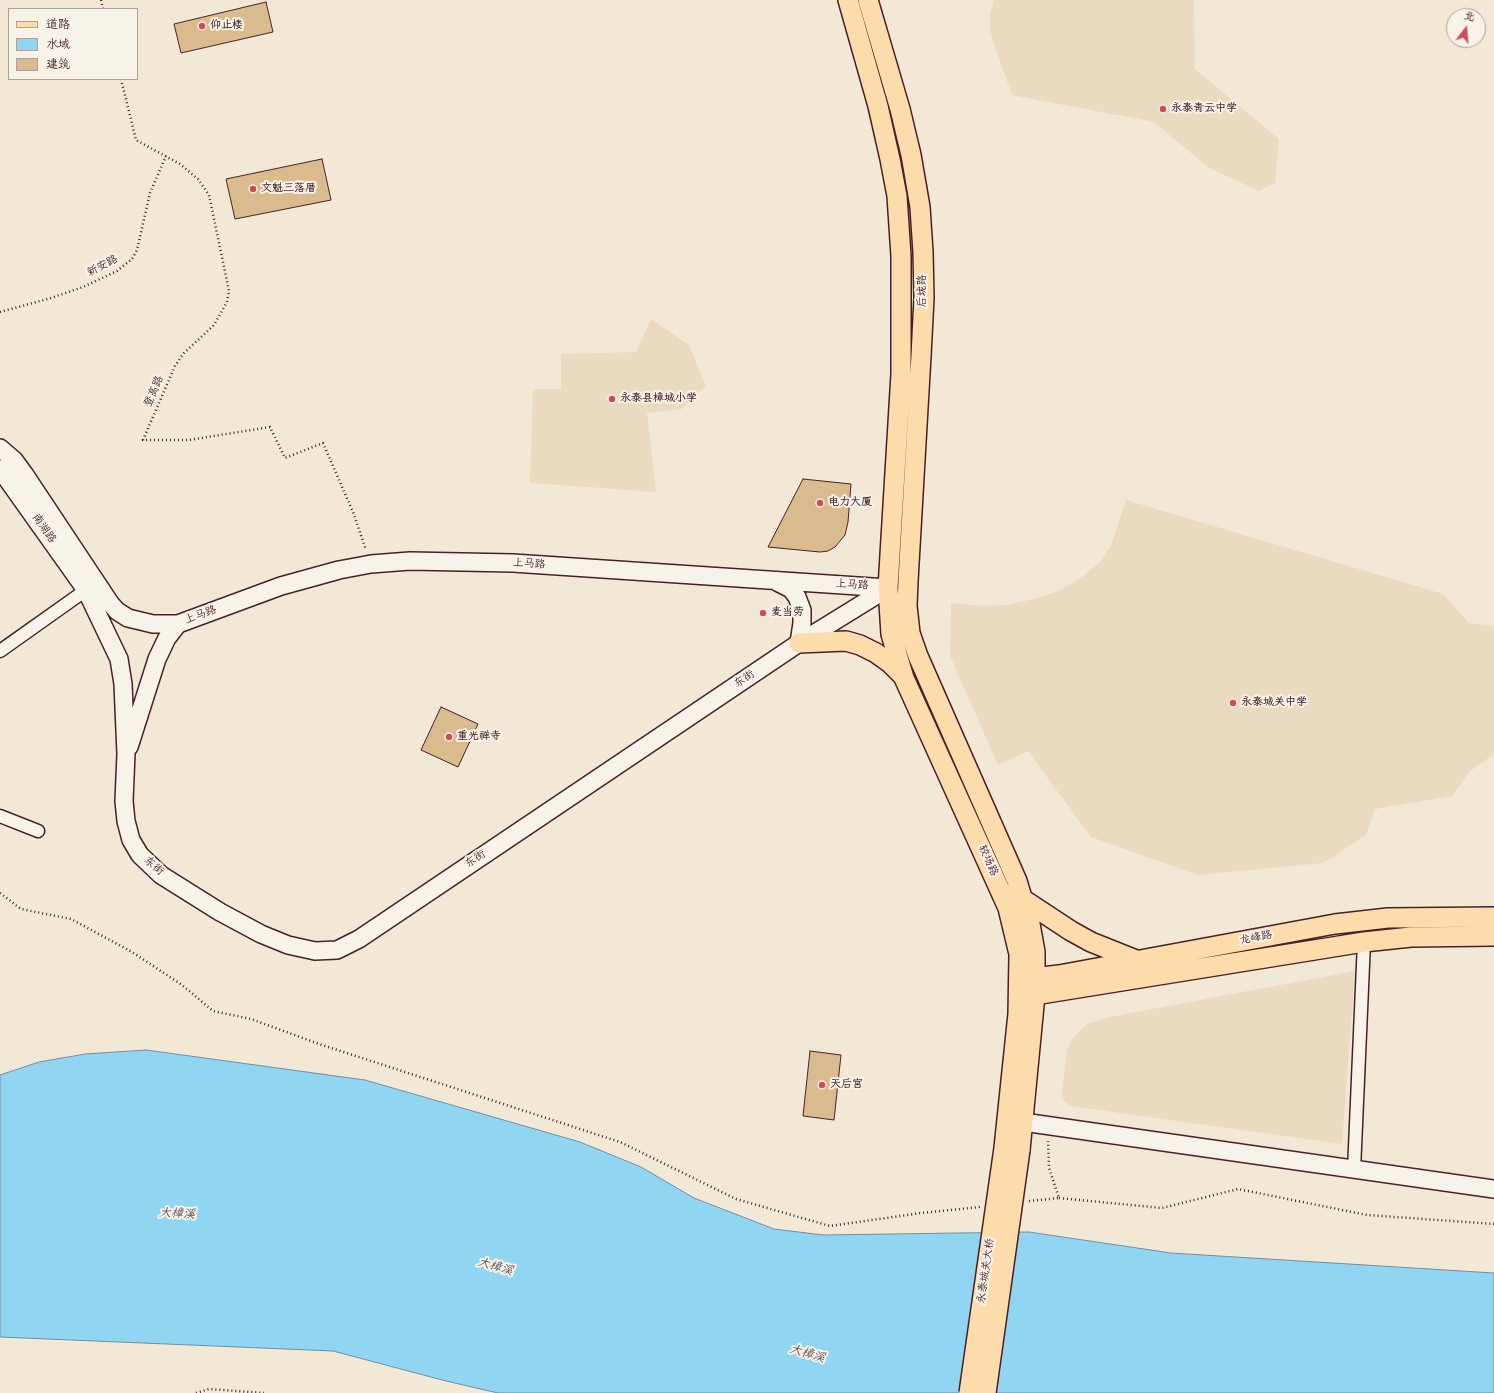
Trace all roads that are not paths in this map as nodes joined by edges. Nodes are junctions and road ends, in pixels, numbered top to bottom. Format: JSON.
{"nodes":[{"id":1,"x":848,"y":0,"type":"edge"},
{"id":2,"x":868,"y":0,"type":"edge"},
{"id":3,"x":0,"y":448,"type":"edge"},
{"id":4,"x":0,"y":469,"type":"edge"},
{"id":5,"x":776,"y":582,"type":"junction"},
{"id":6,"x":888,"y":588,"type":"junction"},
{"id":7,"x":908,"y":589,"type":"junction"},
{"id":8,"x":86,"y":590,"type":"junction"},
{"id":9,"x":178,"y":624,"type":"junction"},
{"id":10,"x":799,"y":643,"type":"junction"},
{"id":11,"x":0,"y":651,"type":"edge"},
{"id":12,"x":904,"y":678,"type":"junction"},
{"id":13,"x":126,"y":754,"type":"junction"},
{"id":14,"x":0,"y":816,"type":"edge"},
{"id":15,"x":38,"y":831,"type":"dead end"},
{"id":16,"x":1024,"y":900,"type":"junction"},
{"id":17,"x":1494,"y":917,"type":"edge"},
{"id":18,"x":1494,"y":936,"type":"edge"},
{"id":19,"x":1364,"y":942,"type":"junction"},
{"id":20,"x":1137,"y":960,"type":"junction"},
{"id":21,"x":1027,"y":987,"type":"junction"},
{"id":22,"x":1015,"y":1121,"type":"junction"},
{"id":23,"x":1012,"y":1149,"type":"junction"},
{"id":24,"x":1354,"y":1170,"type":"junction"},
{"id":25,"x":1494,"y":1189,"type":"edge"},
{"id":26,"x":969,"y":1393,"type":"edge"},
{"id":27,"x":986,"y":1393,"type":"edge"}],
"edges":[{"from":1,"to":6,"type":"main road","name":"后垅路"},
{"from":2,"to":7,"type":"main road","name":"后垅路"},
{"from":3,"to":9,"type":"street"},
{"from":4,"to":8,"type":"street","name":"南湖路"},
{"from":5,"to":6,"type":"street","name":"上马路"},
{"from":5,"to":9,"type":"street","name":"上马路"},
{"from":5,"to":10,"type":"street"},
{"from":6,"to":7,"type":"main road"},
{"from":6,"to":10,"type":"street","name":"东街"},
{"from":6,"to":12,"type":"main road","name":"较场路"},
{"from":7,"to":16,"type":"main road","name":"较场路"},
{"from":8,"to":11,"type":"street"},
{"from":8,"to":13,"type":"street","name":"南湖路"},
{"from":9,"to":13,"type":"street"},
{"from":10,"to":12,"type":"main road"},
{"from":10,"to":13,"type":"street","name":"东街"},
{"from":12,"to":21,"type":"main road","name":"较场路"},
{"from":14,"to":15,"type":"street"},
{"from":16,"to":20,"type":"main road"},
{"from":16,"to":21,"type":"main road","name":"较场路"},
{"from":17,"to":20,"type":"main road","name":"龙峰路"},
{"from":18,"to":19,"type":"main road","name":"龙峰路"},
{"from":19,"to":21,"type":"main road","name":"龙峰路"},
{"from":19,"to":24,"type":"street"},
{"from":20,"to":21,"type":"main road","name":"龙峰路"},
{"from":21,"to":22,"type":"main road","name":"较场路"},
{"from":22,"to":23,"type":"main road","name":"较场路"},
{"from":22,"to":24,"type":"street"},
{"from":23,"to":26,"type":"main road","name":"永泰城关大桥","bridge":true},
{"from":23,"to":27,"type":"main road","name":"永泰城关大桥","bridge":true},
{"from":24,"to":25,"type":"street"}]}
